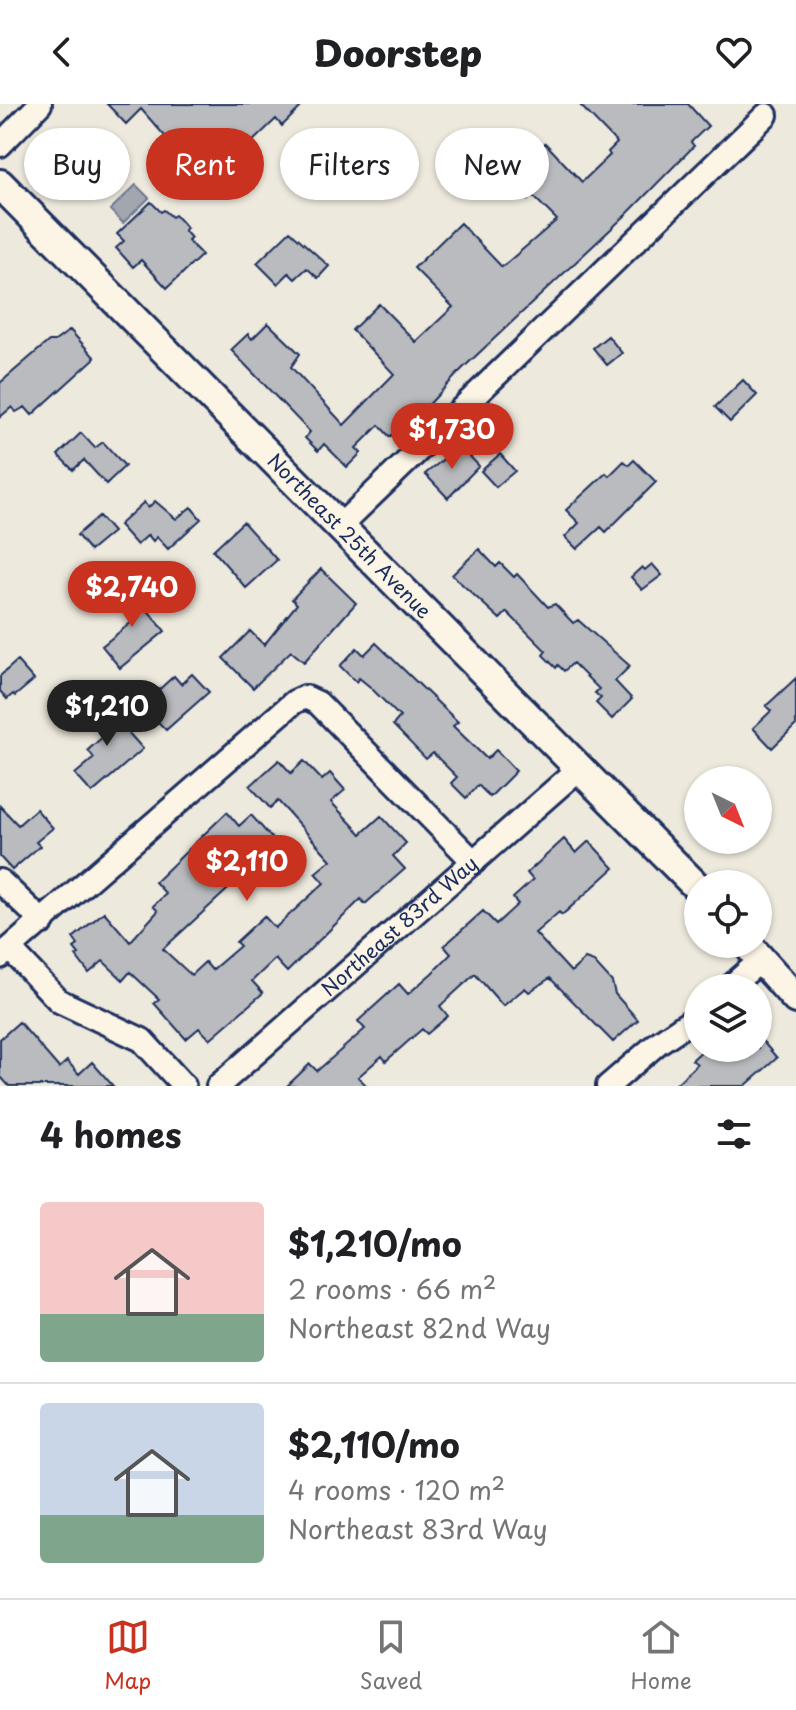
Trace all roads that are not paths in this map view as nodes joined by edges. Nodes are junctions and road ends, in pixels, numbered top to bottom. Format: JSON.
{"nodes":[{"id":1,"x":40,"y":104,"type":"edge"},
{"id":2,"x":766,"y":115,"type":"dead end"},
{"id":3,"x":0,"y":145,"type":"edge"},
{"id":4,"x":0,"y":184,"type":"edge"},
{"id":5,"x":340,"y":526,"type":"junction"},
{"id":6,"x":581,"y":767,"type":"junction"},
{"id":7,"x":474,"y":862,"type":"junction"},
{"id":8,"x":684,"y":874,"type":"edge"},
{"id":9,"x":0,"y":881,"type":"edge"},
{"id":10,"x":43,"y":922,"type":"junction"},
{"id":11,"x":5,"y":953,"type":"edge"},
{"id":12,"x":759,"y":958,"type":"edge"},
{"id":13,"x":796,"y":999,"type":"edge"},
{"id":14,"x":684,"y":1026,"type":"edge"},
{"id":15,"x":184,"y":1086,"type":"edge"},
{"id":16,"x":218,"y":1086,"type":"edge"},
{"id":17,"x":608,"y":1086,"type":"edge"}],
"edges":[{"from":1,"to":3,"type":"street"},
{"from":2,"to":5,"type":"street"},
{"from":4,"to":5,"type":"street","name":"Northeast 25th Avenue"},
{"from":5,"to":6,"type":"street","name":"Northeast 25th Avenue"},
{"from":6,"to":7,"type":"street","name":"Northeast 83rd Way"},
{"from":6,"to":8,"type":"street","name":"Northeast 25th Avenue"},
{"from":7,"to":10,"type":"street"},
{"from":7,"to":16,"type":"street","name":"Northeast 83rd Way"},
{"from":9,"to":10,"type":"street"},
{"from":10,"to":11,"type":"street"},
{"from":11,"to":15,"type":"street"},
{"from":12,"to":13,"type":"street"},
{"from":14,"to":17,"type":"street"}]}
